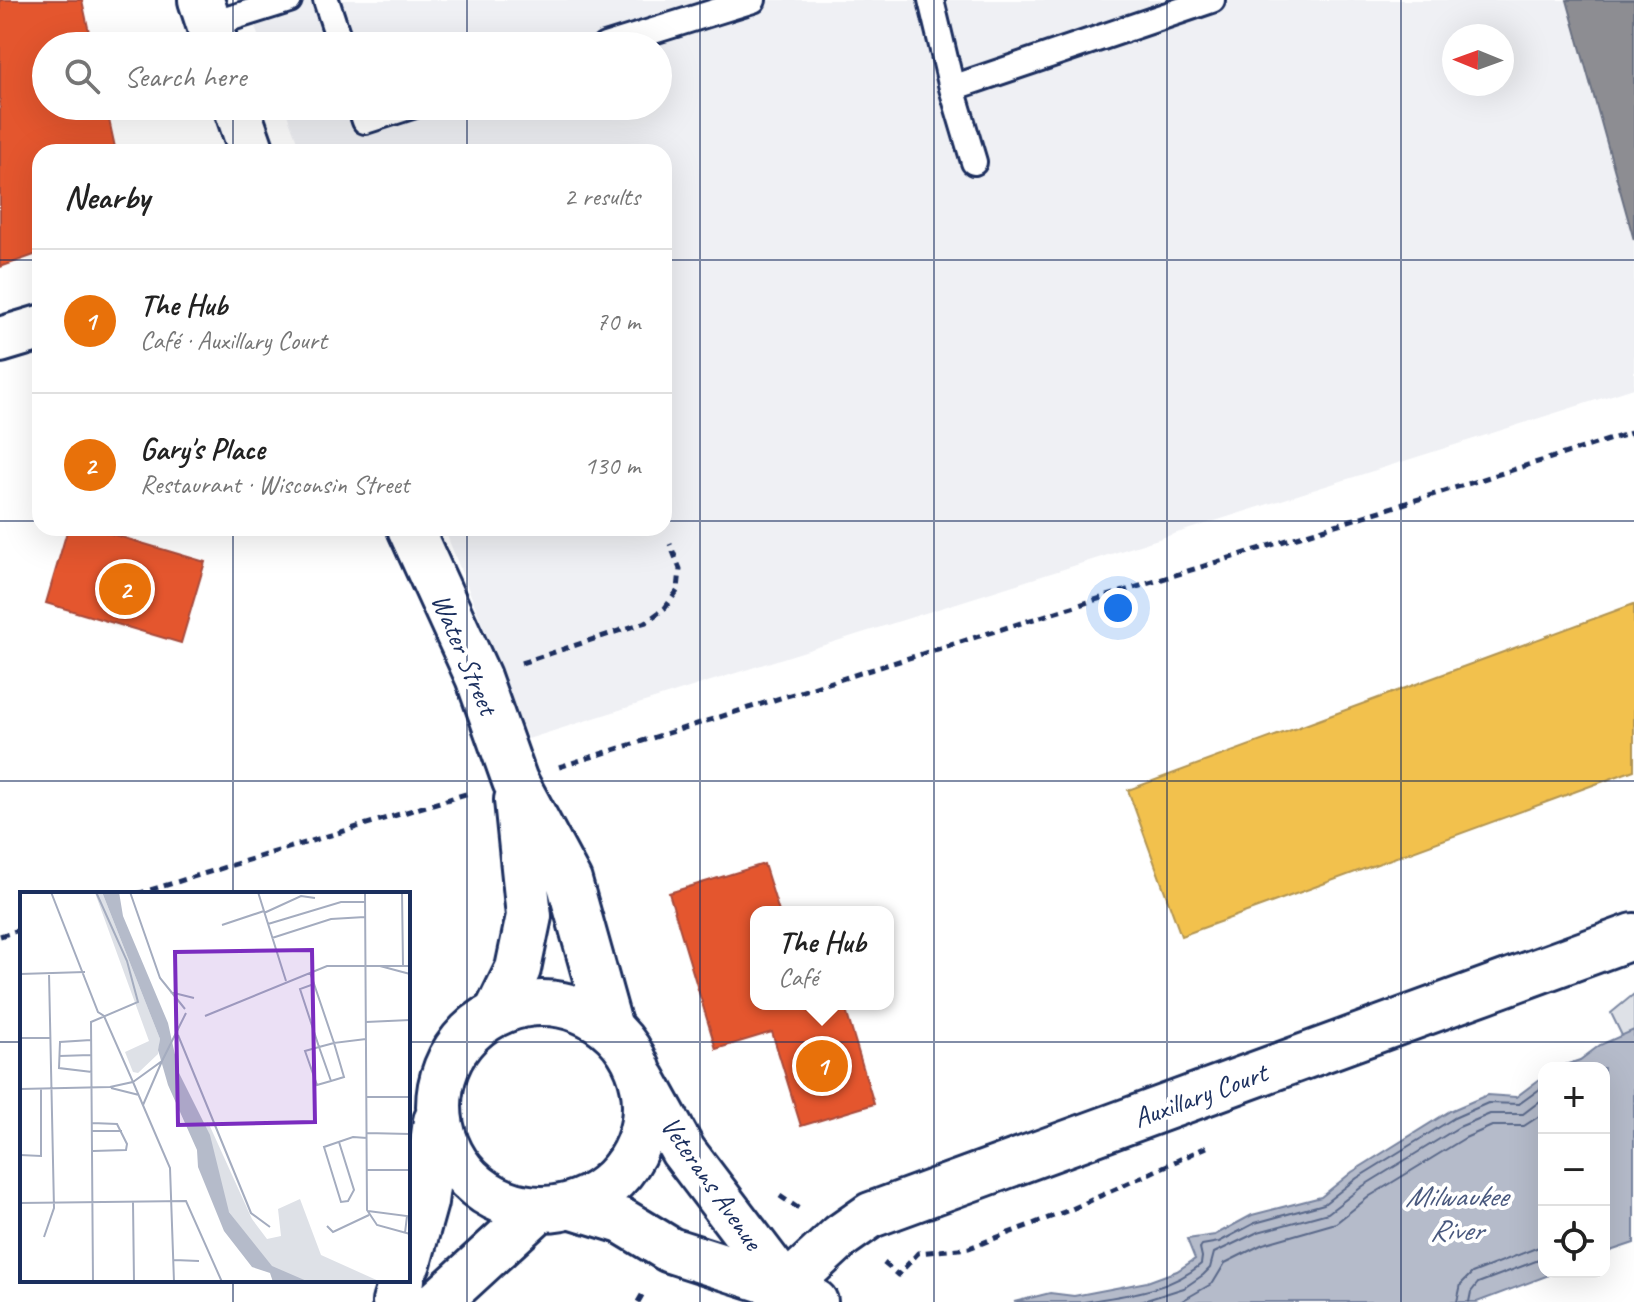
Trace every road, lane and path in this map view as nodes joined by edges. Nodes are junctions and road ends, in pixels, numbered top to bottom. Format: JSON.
{"nodes":[{"id":1,"x":289,"y":0,"type":"edge"},
{"id":2,"x":326,"y":0,"type":"edge"},
{"id":3,"x":753,"y":0,"type":"edge"},
{"id":4,"x":931,"y":0,"type":"edge"},
{"id":5,"x":1212,"y":0,"type":"edge"},
{"id":6,"x":209,"y":24,"type":"edge"},
{"id":7,"x":336,"y":32,"type":"edge"},
{"id":8,"x":650,"y":32,"type":"edge"},
{"id":9,"x":952,"y":88,"type":"junction"},
{"id":10,"x":241,"y":120,"type":"edge"},
{"id":11,"x":249,"y":144,"type":"edge"},
{"id":12,"x":974,"y":162,"type":"dead end"},
{"id":13,"x":32,"y":330,"type":"edge"},
{"id":14,"x":0,"y":340,"type":"edge"},
{"id":15,"x":1634,"y":432,"type":"edge"},
{"id":16,"x":414,"y":536,"type":"edge"},
{"id":17,"x":670,"y":544,"type":"dead end"},
{"id":18,"x":478,"y":677,"type":"junction"},
{"id":19,"x":515,"y":781,"type":"junction"},
{"id":20,"x":144,"y":892,"type":"edge"},
{"id":21,"x":20,"y":930,"type":"edge"},
{"id":22,"x":0,"y":936,"type":"edge"},
{"id":23,"x":1634,"y":936,"type":"edge"},
{"id":24,"x":497,"y":1012,"type":"junction"},
{"id":25,"x":610,"y":1028,"type":"junction"},
{"id":26,"x":642,"y":1077,"type":"junction"},
{"id":27,"x":438,"y":1095,"type":"junction"},
{"id":28,"x":555,"y":1208,"type":"junction"},
{"id":29,"x":410,"y":1256,"type":"edge"},
{"id":30,"x":884,"y":1263,"type":"dead end"},
{"id":31,"x":898,"y":1275,"type":"dead end"},
{"id":32,"x":401,"y":1282,"type":"edge"},
{"id":33,"x":800,"y":1294,"type":"edge"},
{"id":34,"x":395,"y":1302,"type":"edge"},
{"id":35,"x":438,"y":1302,"type":"edge"}],
"edges":[{"from":1,"to":6,"type":"lane"},
{"from":2,"to":7,"type":"lane"},
{"from":3,"to":8,"type":"lane"},
{"from":4,"to":9,"type":"lane"},
{"from":5,"to":9,"type":"lane"},
{"from":9,"to":12,"type":"lane"},
{"from":10,"to":11,"type":"street"},
{"from":13,"to":14,"type":"street"},
{"from":15,"to":19,"type":"path"},
{"from":16,"to":18,"type":"street","name":"Water Street"},
{"from":17,"to":18,"type":"path"},
{"from":18,"to":19,"type":"street","name":"Water Street"},
{"from":19,"to":20,"type":"path"},
{"from":19,"to":24,"type":"street","name":"Water Street"},
{"from":19,"to":25,"type":"street","name":"Water Street"},
{"from":21,"to":22,"type":"path"},
{"from":23,"to":33,"type":"street","name":"Auxillary Court"},
{"from":24,"to":25,"type":"street"},
{"from":24,"to":27,"type":"street"},
{"from":25,"to":26,"type":"street"},
{"from":26,"to":28,"type":"street"},
{"from":26,"to":33,"type":"street","name":"Veterans Avenue"},
{"from":27,"to":28,"type":"street"},
{"from":27,"to":29,"type":"street"},
{"from":28,"to":33,"type":"street","name":"Veterans Avenue"},
{"from":28,"to":35,"type":"street"},
{"from":30,"to":31,"type":"path"},
{"from":32,"to":34,"type":"street"}]}
